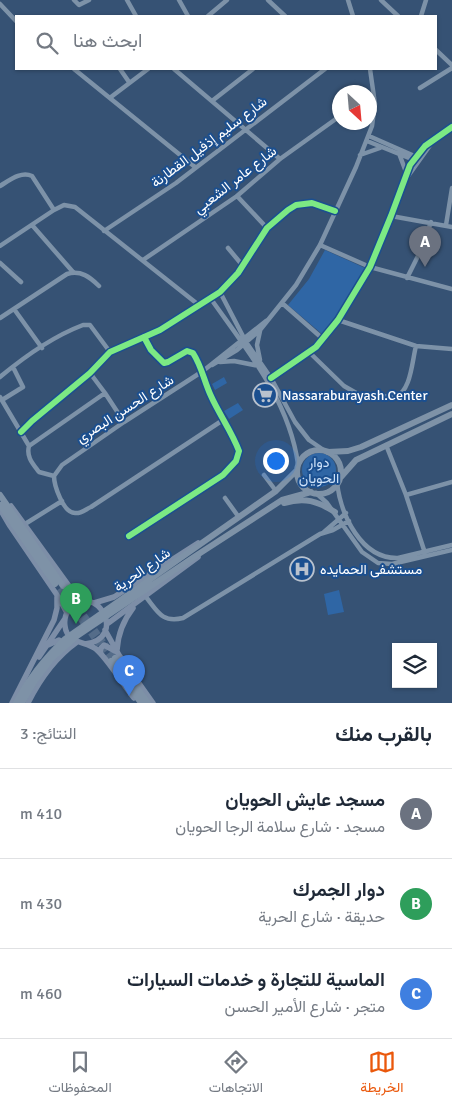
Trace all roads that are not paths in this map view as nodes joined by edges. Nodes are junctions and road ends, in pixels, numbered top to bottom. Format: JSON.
{"nodes":[{"id":1,"x":74,"y":0,"type":"edge"},
{"id":2,"x":89,"y":0,"type":"edge"},
{"id":3,"x":126,"y":0,"type":"edge"},
{"id":4,"x":178,"y":0,"type":"edge"},
{"id":5,"x":226,"y":0,"type":"edge"},
{"id":6,"x":268,"y":0,"type":"edge"},
{"id":7,"x":348,"y":0,"type":"edge"},
{"id":8,"x":381,"y":0,"type":"edge"},
{"id":9,"x":426,"y":0,"type":"edge"},
{"id":10,"x":0,"y":4,"type":"edge"},
{"id":11,"x":135,"y":15,"type":"edge"},
{"id":12,"x":187,"y":15,"type":"edge"},
{"id":13,"x":209,"y":15,"type":"edge"},
{"id":14,"x":284,"y":15,"type":"edge"},
{"id":15,"x":353,"y":15,"type":"edge"},
{"id":16,"x":397,"y":15,"type":"edge"},
{"id":17,"x":421,"y":15,"type":"edge"},
{"id":18,"x":15,"y":20,"type":"edge"},
{"id":19,"x":437,"y":51,"type":"edge"},
{"id":20,"x":452,"y":67,"type":"edge"},
{"id":21,"x":75,"y":70,"type":"edge"},
{"id":22,"x":121,"y":70,"type":"edge"},
{"id":23,"x":147,"y":70,"type":"edge"},
{"id":24,"x":175,"y":70,"type":"edge"},
{"id":25,"x":325,"y":70,"type":"edge"},
{"id":26,"x":370,"y":70,"type":"edge"},
{"id":27,"x":246,"y":71,"type":"edge"},
{"id":28,"x":129,"y":82,"type":"junction"},
{"id":29,"x":371,"y":85,"type":"edge"},
{"id":30,"x":420,"y":88,"type":"dead end"},
{"id":31,"x":111,"y":97,"type":"junction"},
{"id":32,"x":212,"y":101,"type":"junction"},
{"id":33,"x":332,"y":122,"type":"edge"},
{"id":34,"x":452,"y":128,"type":"edge"},
{"id":35,"x":245,"y":129,"type":"junction"},
{"id":36,"x":371,"y":130,"type":"edge"},
{"id":37,"x":373,"y":130,"type":"edge"},
{"id":38,"x":368,"y":138,"type":"junction"},
{"id":39,"x":435,"y":139,"type":"junction"},
{"id":40,"x":381,"y":141,"type":"junction"},
{"id":41,"x":425,"y":146,"type":"junction"},
{"id":42,"x":380,"y":148,"type":"junction"},
{"id":43,"x":405,"y":151,"type":"junction"},
{"id":44,"x":400,"y":155,"type":"junction"},
{"id":45,"x":360,"y":156,"type":"junction"},
{"id":46,"x":280,"y":159,"type":"junction"},
{"id":47,"x":416,"y":159,"type":"junction"},
{"id":48,"x":196,"y":167,"type":"junction"},
{"id":49,"x":406,"y":174,"type":"junction"},
{"id":50,"x":403,"y":184,"type":"junction"},
{"id":51,"x":0,"y":186,"type":"edge"},
{"id":52,"x":452,"y":188,"type":"edge"},
{"id":53,"x":237,"y":196,"type":"junction"},
{"id":54,"x":54,"y":210,"type":"junction"},
{"id":55,"x":335,"y":211,"type":"junction"},
{"id":56,"x":391,"y":216,"type":"junction"},
{"id":57,"x":431,"y":222,"type":"junction"},
{"id":58,"x":32,"y":225,"type":"junction"},
{"id":59,"x":446,"y":225,"type":"junction"},
{"id":60,"x":452,"y":227,"type":"edge"},
{"id":61,"x":267,"y":228,"type":"junction"},
{"id":62,"x":104,"y":231,"type":"junction"},
{"id":63,"x":0,"y":246,"type":"edge"},
{"id":64,"x":320,"y":246,"type":"junction"},
{"id":65,"x":228,"y":248,"type":"dead end"},
{"id":66,"x":142,"y":260,"type":"junction"},
{"id":67,"x":0,"y":263,"type":"edge"},
{"id":68,"x":242,"y":266,"type":"junction"},
{"id":69,"x":370,"y":266,"type":"junction"},
{"id":70,"x":72,"y":272,"type":"junction"},
{"id":71,"x":407,"y":278,"type":"junction"},
{"id":72,"x":22,"y":282,"type":"dead end"},
{"id":73,"x":99,"y":286,"type":"dead end"},
{"id":74,"x":452,"y":289,"type":"edge"},
{"id":75,"x":220,"y":292,"type":"junction"},
{"id":76,"x":211,"y":299,"type":"junction"},
{"id":77,"x":282,"y":303,"type":"junction"},
{"id":78,"x":200,"y":306,"type":"junction"},
{"id":79,"x":14,"y":309,"type":"junction"},
{"id":80,"x":0,"y":318,"type":"edge"},
{"id":81,"x":267,"y":320,"type":"junction"},
{"id":82,"x":338,"y":320,"type":"junction"},
{"id":83,"x":260,"y":330,"type":"junction"},
{"id":84,"x":144,"y":337,"type":"junction"},
{"id":85,"x":323,"y":340,"type":"junction"},
{"id":86,"x":243,"y":342,"type":"junction"},
{"id":87,"x":416,"y":346,"type":"junction"},
{"id":88,"x":42,"y":348,"type":"junction"},
{"id":89,"x":452,"y":349,"type":"edge"},
{"id":90,"x":110,"y":352,"type":"junction"},
{"id":91,"x":309,"y":352,"type":"junction"},
{"id":92,"x":218,"y":362,"type":"junction"},
{"id":93,"x":260,"y":364,"type":"junction"},
{"id":94,"x":212,"y":365,"type":"junction"},
{"id":95,"x":13,"y":367,"type":"junction"},
{"id":96,"x":203,"y":371,"type":"junction"},
{"id":97,"x":90,"y":373,"type":"junction"},
{"id":98,"x":0,"y":377,"type":"edge"},
{"id":99,"x":271,"y":378,"type":"junction"},
{"id":100,"x":105,"y":393,"type":"junction"},
{"id":101,"x":1,"y":399,"type":"edge"},
{"id":102,"x":452,"y":405,"type":"edge"},
{"id":103,"x":452,"y":414,"type":"edge"},
{"id":104,"x":222,"y":420,"type":"junction"},
{"id":105,"x":124,"y":422,"type":"junction"},
{"id":106,"x":22,"y":432,"type":"junction"},
{"id":107,"x":386,"y":445,"type":"junction"},
{"id":108,"x":29,"y":446,"type":"junction"},
{"id":109,"x":327,"y":451,"type":"junction"},
{"id":110,"x":298,"y":467,"type":"junction"},
{"id":111,"x":264,"y":475,"type":"dead end"},
{"id":112,"x":54,"y":476,"type":"junction"},
{"id":113,"x":339,"y":480,"type":"junction"},
{"id":114,"x":452,"y":482,"type":"edge"},
{"id":115,"x":276,"y":491,"type":"junction"},
{"id":116,"x":314,"y":493,"type":"junction"},
{"id":117,"x":406,"y":495,"type":"junction"},
{"id":118,"x":225,"y":498,"type":"dead end"},
{"id":119,"x":62,"y":501,"type":"junction"},
{"id":120,"x":1,"y":502,"type":"edge"},
{"id":121,"x":269,"y":509,"type":"junction"},
{"id":122,"x":346,"y":513,"type":"junction"},
{"id":123,"x":337,"y":515,"type":"junction"},
{"id":124,"x":238,"y":516,"type":"junction"},
{"id":125,"x":349,"y":521,"type":"junction"},
{"id":126,"x":25,"y":524,"type":"junction"},
{"id":127,"x":343,"y":525,"type":"junction"},
{"id":128,"x":324,"y":532,"type":"junction"},
{"id":129,"x":129,"y":536,"type":"dead end"},
{"id":130,"x":204,"y":540,"type":"junction"},
{"id":131,"x":452,"y":545,"type":"edge"},
{"id":132,"x":208,"y":548,"type":"junction"},
{"id":133,"x":452,"y":550,"type":"edge"},
{"id":134,"x":193,"y":554,"type":"junction"},
{"id":135,"x":425,"y":554,"type":"junction"},
{"id":136,"x":59,"y":590,"type":"junction"},
{"id":137,"x":72,"y":590,"type":"junction"},
{"id":138,"x":114,"y":597,"type":"junction"},
{"id":139,"x":146,"y":597,"type":"junction"},
{"id":140,"x":84,"y":601,"type":"junction"},
{"id":141,"x":94,"y":603,"type":"junction"},
{"id":142,"x":135,"y":605,"type":"junction"},
{"id":143,"x":123,"y":611,"type":"junction"},
{"id":144,"x":67,"y":613,"type":"junction"},
{"id":145,"x":64,"y":620,"type":"junction"},
{"id":146,"x":106,"y":627,"type":"junction"},
{"id":147,"x":77,"y":642,"type":"junction"},
{"id":148,"x":85,"y":644,"type":"junction"},
{"id":149,"x":46,"y":646,"type":"junction"},
{"id":150,"x":65,"y":651,"type":"junction"},
{"id":151,"x":100,"y":653,"type":"junction"},
{"id":152,"x":114,"y":657,"type":"junction"},
{"id":153,"x":29,"y":671,"type":"junction"},
{"id":154,"x":12,"y":703,"type":"edge"},
{"id":155,"x":16,"y":703,"type":"edge"},
{"id":156,"x":22,"y":703,"type":"edge"},
{"id":157,"x":28,"y":703,"type":"edge"},
{"id":158,"x":140,"y":703,"type":"edge"},
{"id":159,"x":148,"y":703,"type":"edge"},
{"id":160,"x":153,"y":703,"type":"edge"}],
"edges":[{"from":1,"to":2,"type":"street"},
{"from":3,"to":11,"type":"street"},
{"from":4,"to":12,"type":"street"},
{"from":5,"to":13,"type":"street"},
{"from":6,"to":14,"type":"street"},
{"from":7,"to":15,"type":"street"},
{"from":8,"to":16,"type":"street"},
{"from":9,"to":17,"type":"street"},
{"from":10,"to":18,"type":"street"},
{"from":19,"to":20,"type":"street"},
{"from":20,"to":30,"type":"street"},
{"from":21,"to":31,"type":"street"},
{"from":22,"to":28,"type":"street"},
{"from":23,"to":28,"type":"street"},
{"from":24,"to":32,"type":"street"},
{"from":25,"to":35,"type":"street","name":"شارع سليم إذفيل القطارنة"},
{"from":26,"to":29,"type":"street","name":"شارع الحسن البصري"},
{"from":27,"to":32,"type":"street"},
{"from":28,"to":31,"type":"street"},
{"from":31,"to":48,"type":"street"},
{"from":32,"to":35,"type":"street"},
{"from":33,"to":46,"type":"street","name":"شارع عامر الشعبي"},
{"from":34,"to":39,"type":"street"},
{"from":35,"to":46,"type":"street"},
{"from":35,"to":48,"type":"street","name":"شارع سليم إذفيل القطارنة"},
{"from":36,"to":38,"type":"street","name":"شارع الحسن البصري"},
{"from":37,"to":40,"type":"street"},
{"from":38,"to":40,"type":"street"},
{"from":38,"to":42,"type":"street"},
{"from":38,"to":45,"type":"street","name":"شارع الحسن البصري"},
{"from":39,"to":41,"type":"street"},
{"from":39,"to":47,"type":"street"},
{"from":40,"to":43,"type":"street"},
{"from":41,"to":43,"type":"street"},
{"from":41,"to":47,"type":"street"},
{"from":42,"to":44,"type":"street"},
{"from":42,"to":45,"type":"street"},
{"from":43,"to":47,"type":"street"},
{"from":44,"to":47,"type":"street"},
{"from":44,"to":49,"type":"street"},
{"from":45,"to":55,"type":"street","name":"شارع الحسن البصري"},
{"from":46,"to":53,"type":"street","name":"شارع عامر الشعبي"},
{"from":47,"to":49,"type":"street"},
{"from":47,"to":50,"type":"street"},
{"from":48,"to":62,"type":"street","name":"شارع سليم إذفيل القطارنة"},
{"from":49,"to":50,"type":"street"},
{"from":50,"to":56,"type":"street"},
{"from":51,"to":54,"type":"street"},
{"from":52,"to":59,"type":"street"},
{"from":53,"to":61,"type":"street"},
{"from":53,"to":66,"type":"street","name":"شارع عامر الشعبي"},
{"from":54,"to":58,"type":"street"},
{"from":54,"to":62,"type":"street"},
{"from":55,"to":61,"type":"street"},
{"from":55,"to":64,"type":"street","name":"شارع الحسن البصري"},
{"from":56,"to":57,"type":"street"},
{"from":56,"to":69,"type":"street"},
{"from":57,"to":59,"type":"street"},
{"from":57,"to":71,"type":"street"},
{"from":58,"to":63,"type":"street"},
{"from":58,"to":70,"type":"street"},
{"from":59,"to":60,"type":"street"},
{"from":61,"to":68,"type":"street"},
{"from":62,"to":66,"type":"street"},
{"from":64,"to":69,"type":"street"},
{"from":64,"to":77,"type":"street","name":"شارع الحسن البصري"},
{"from":65,"to":68,"type":"street"},
{"from":66,"to":78,"type":"street"},
{"from":67,"to":72,"type":"street"},
{"from":68,"to":75,"type":"street"},
{"from":69,"to":71,"type":"street"},
{"from":69,"to":82,"type":"street"},
{"from":70,"to":73,"type":"street"},
{"from":70,"to":79,"type":"street"},
{"from":71,"to":74,"type":"street"},
{"from":75,"to":76,"type":"street"},
{"from":75,"to":86,"type":"street"},
{"from":76,"to":78,"type":"street"},
{"from":76,"to":86,"type":"street"},
{"from":77,"to":81,"type":"street","name":"شارع الحسن البصري"},
{"from":77,"to":85,"type":"street"},
{"from":78,"to":84,"type":"street"},
{"from":79,"to":80,"type":"street"},
{"from":79,"to":88,"type":"street"},
{"from":81,"to":83,"type":"street","name":"شارع الحسن البصري"},
{"from":81,"to":86,"type":"street","name":"شارع الحسن البصري"},
{"from":82,"to":85,"type":"street"},
{"from":82,"to":87,"type":"street"},
{"from":83,"to":86,"type":"street","name":"شارع الحسن البصري"},
{"from":83,"to":93,"type":"street"},
{"from":84,"to":90,"type":"street"},
{"from":84,"to":96,"type":"street"},
{"from":85,"to":91,"type":"street"},
{"from":86,"to":92,"type":"street","name":"شارع الحسن البصري"},
{"from":86,"to":93,"type":"street"},
{"from":86,"to":94,"type":"street","name":"شارع الحسن البصري"},
{"from":87,"to":89,"type":"street"},
{"from":87,"to":91,"type":"street"},
{"from":88,"to":90,"type":"street"},
{"from":88,"to":95,"type":"street"},
{"from":90,"to":97,"type":"street"},
{"from":91,"to":99,"type":"street"},
{"from":92,"to":93,"type":"street"},
{"from":92,"to":94,"type":"street","name":"شارع الحسن البصري"},
{"from":93,"to":99,"type":"street"},
{"from":93,"to":110,"type":"street"},
{"from":94,"to":96,"type":"street","name":"شارع الحسن البصري"},
{"from":95,"to":98,"type":"street"},
{"from":95,"to":101,"type":"street"},
{"from":96,"to":104,"type":"street"},
{"from":96,"to":105,"type":"street","name":"شارع الحسن البصري"},
{"from":97,"to":100,"type":"street"},
{"from":97,"to":106,"type":"street"},
{"from":99,"to":109,"type":"street"},
{"from":100,"to":105,"type":"street"},
{"from":100,"to":108,"type":"street"},
{"from":101,"to":106,"type":"street"},
{"from":102,"to":109,"type":"highway"},
{"from":103,"to":107,"type":"highway"},
{"from":104,"to":119,"type":"street"},
{"from":104,"to":129,"type":"street"},
{"from":105,"to":112,"type":"street","name":"شارع الحسن البصري"},
{"from":106,"to":108,"type":"street"},
{"from":107,"to":113,"type":"highway"},
{"from":107,"to":117,"type":"street"},
{"from":108,"to":112,"type":"street"},
{"from":109,"to":110,"type":"highway"},
{"from":109,"to":113,"type":"highway"},
{"from":110,"to":115,"type":"highway","name":"شارع الحرية"},
{"from":110,"to":116,"type":"highway"},
{"from":111,"to":115,"type":"street"},
{"from":112,"to":119,"type":"street"},
{"from":113,"to":116,"type":"highway"},
{"from":113,"to":122,"type":"street"},
{"from":114,"to":117,"type":"street"},
{"from":115,"to":124,"type":"highway","name":"شارع الحرية"},
{"from":116,"to":121,"type":"highway","name":"شارع الحرية"},
{"from":116,"to":123,"type":"street"},
{"from":117,"to":135,"type":"street"},
{"from":118,"to":124,"type":"street"},
{"from":119,"to":126,"type":"street"},
{"from":120,"to":126,"type":"main road"},
{"from":120,"to":136,"type":"highway"},
{"from":120,"to":136,"type":"main road"},
{"from":121,"to":123,"type":"highway"},
{"from":121,"to":132,"type":"highway","name":"شارع الحرية"},
{"from":122,"to":123,"type":"street"},
{"from":122,"to":125,"type":"street"},
{"from":123,"to":127,"type":"street"},
{"from":123,"to":128,"type":"street"},
{"from":124,"to":130,"type":"highway","name":"شارع الحرية"},
{"from":125,"to":127,"type":"street"},
{"from":125,"to":135,"type":"street"},
{"from":126,"to":137,"type":"main road"},
{"from":127,"to":128,"type":"street"},
{"from":127,"to":135,"type":"street"},
{"from":128,"to":139,"type":"street"},
{"from":130,"to":134,"type":"highway","name":"شارع الحرية"},
{"from":130,"to":138,"type":"main road"},
{"from":131,"to":135,"type":"street"},
{"from":132,"to":134,"type":"highway","name":"شارع الحرية"},
{"from":132,"to":139,"type":"main road"},
{"from":133,"to":135,"type":"street"},
{"from":134,"to":155,"type":"highway","name":"شارع الحرية"},
{"from":134,"to":156,"type":"highway","name":"شارع الحرية"},
{"from":136,"to":137,"type":"main road"},
{"from":136,"to":144,"type":"main road"},
{"from":136,"to":153,"type":"main road"},
{"from":137,"to":140,"type":"main road"},
{"from":138,"to":141,"type":"main road"},
{"from":138,"to":143,"type":"main road"},
{"from":139,"to":142,"type":"main road"},
{"from":140,"to":141,"type":"main road"},
{"from":140,"to":144,"type":"main road"},
{"from":141,"to":146,"type":"main road"},
{"from":142,"to":143,"type":"main road"},
{"from":142,"to":152,"type":"main road"},
{"from":143,"to":146,"type":"main road"},
{"from":144,"to":145,"type":"main road"},
{"from":145,"to":147,"type":"main road"},
{"from":145,"to":149,"type":"main road"},
{"from":146,"to":148,"type":"main road"},
{"from":146,"to":152,"type":"main road"},
{"from":147,"to":148,"type":"main road"},
{"from":147,"to":150,"type":"main road"},
{"from":148,"to":151,"type":"main road"},
{"from":149,"to":150,"type":"main road"},
{"from":149,"to":153,"type":"main road"},
{"from":150,"to":157,"type":"main road"},
{"from":151,"to":152,"type":"main road"},
{"from":151,"to":158,"type":"main road"},
{"from":152,"to":158,"type":"highway"},
{"from":152,"to":159,"type":"highway"},
{"from":152,"to":160,"type":"main road"},
{"from":153,"to":154,"type":"main road"}]}
